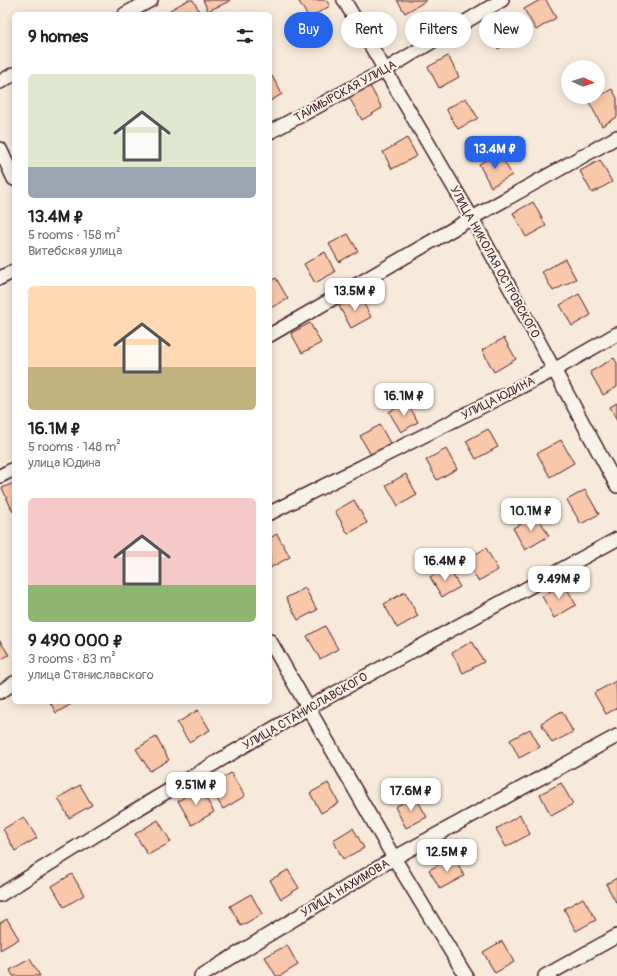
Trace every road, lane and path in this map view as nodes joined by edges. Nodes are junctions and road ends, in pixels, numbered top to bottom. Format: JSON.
{"nodes":[{"id":1,"x":151,"y":0,"type":"edge"},
{"id":2,"x":344,"y":0,"type":"edge"},
{"id":3,"x":502,"y":0,"type":"edge"},
{"id":4,"x":129,"y":12,"type":"edge"},
{"id":5,"x":385,"y":70,"type":"junction"},
{"id":6,"x":12,"y":75,"type":"edge"},
{"id":7,"x":0,"y":82,"type":"edge"},
{"id":8,"x":272,"y":131,"type":"edge"},
{"id":9,"x":617,"y":137,"type":"edge"},
{"id":10,"x":0,"y":149,"type":"edge"},
{"id":11,"x":12,"y":175,"type":"edge"},
{"id":12,"x":472,"y":218,"type":"junction"},
{"id":13,"x":12,"y":272,"type":"edge"},
{"id":14,"x":0,"y":278,"type":"edge"},
{"id":15,"x":272,"y":333,"type":"edge"},
{"id":16,"x":617,"y":334,"type":"edge"},
{"id":17,"x":554,"y":370,"type":"junction"},
{"id":18,"x":12,"y":470,"type":"edge"},
{"id":19,"x":0,"y":476,"type":"edge"},
{"id":20,"x":617,"y":486,"type":"edge"},
{"id":21,"x":272,"y":512,"type":"edge"},
{"id":22,"x":617,"y":539,"type":"edge"},
{"id":23,"x":272,"y":645,"type":"edge"},
{"id":24,"x":12,"y":684,"type":"edge"},
{"id":25,"x":0,"y":692,"type":"edge"},
{"id":26,"x":308,"y":708,"type":"junction"},
{"id":27,"x":617,"y":736,"type":"edge"},
{"id":28,"x":394,"y":858,"type":"junction"},
{"id":29,"x":0,"y":895,"type":"edge"},
{"id":30,"x":617,"y":936,"type":"edge"},
{"id":31,"x":202,"y":976,"type":"edge"},
{"id":32,"x":466,"y":976,"type":"edge"},
{"id":33,"x":545,"y":976,"type":"edge"}],
"edges":[{"from":1,"to":4,"type":"street"},
{"from":2,"to":5,"type":"street","name":"УЛИЦА НИКОЛАЯ ОСТРОВСКОГО"},
{"from":3,"to":5,"type":"street","name":"ТАЙМЫРСКАЯ УЛИЦА"},
{"from":5,"to":8,"type":"street","name":"ТАЙМЫРСКАЯ УЛИЦА"},
{"from":5,"to":12,"type":"street","name":"УЛИЦА НИКОЛАЯ ОСТРОВСКОГО"},
{"from":6,"to":7,"type":"street"},
{"from":9,"to":12,"type":"street"},
{"from":10,"to":11,"type":"street"},
{"from":12,"to":15,"type":"street"},
{"from":12,"to":17,"type":"street","name":"УЛИЦА НИКОЛАЯ ОСТРОВСКОГО"},
{"from":13,"to":14,"type":"street"},
{"from":16,"to":17,"type":"street","name":"УЛИЦА ЮДИНА"},
{"from":17,"to":20,"type":"street","name":"УЛИЦА НИКОЛАЯ ОСТРОВСКОГО"},
{"from":17,"to":21,"type":"street","name":"УЛИЦА ЮДИНА"},
{"from":18,"to":19,"type":"street"},
{"from":22,"to":26,"type":"street","name":"УЛИЦА СТАНИСЛАВСКОГО"},
{"from":23,"to":26,"type":"street"},
{"from":24,"to":25,"type":"street"},
{"from":26,"to":28,"type":"street"},
{"from":26,"to":29,"type":"street","name":"УЛИЦА СТАНИСЛАВСКОГО"},
{"from":27,"to":28,"type":"street","name":"УЛИЦА НАХИМОВА"},
{"from":28,"to":31,"type":"street","name":"УЛИЦА НАХИМОВА"},
{"from":28,"to":32,"type":"street"},
{"from":30,"to":33,"type":"street"}]}
